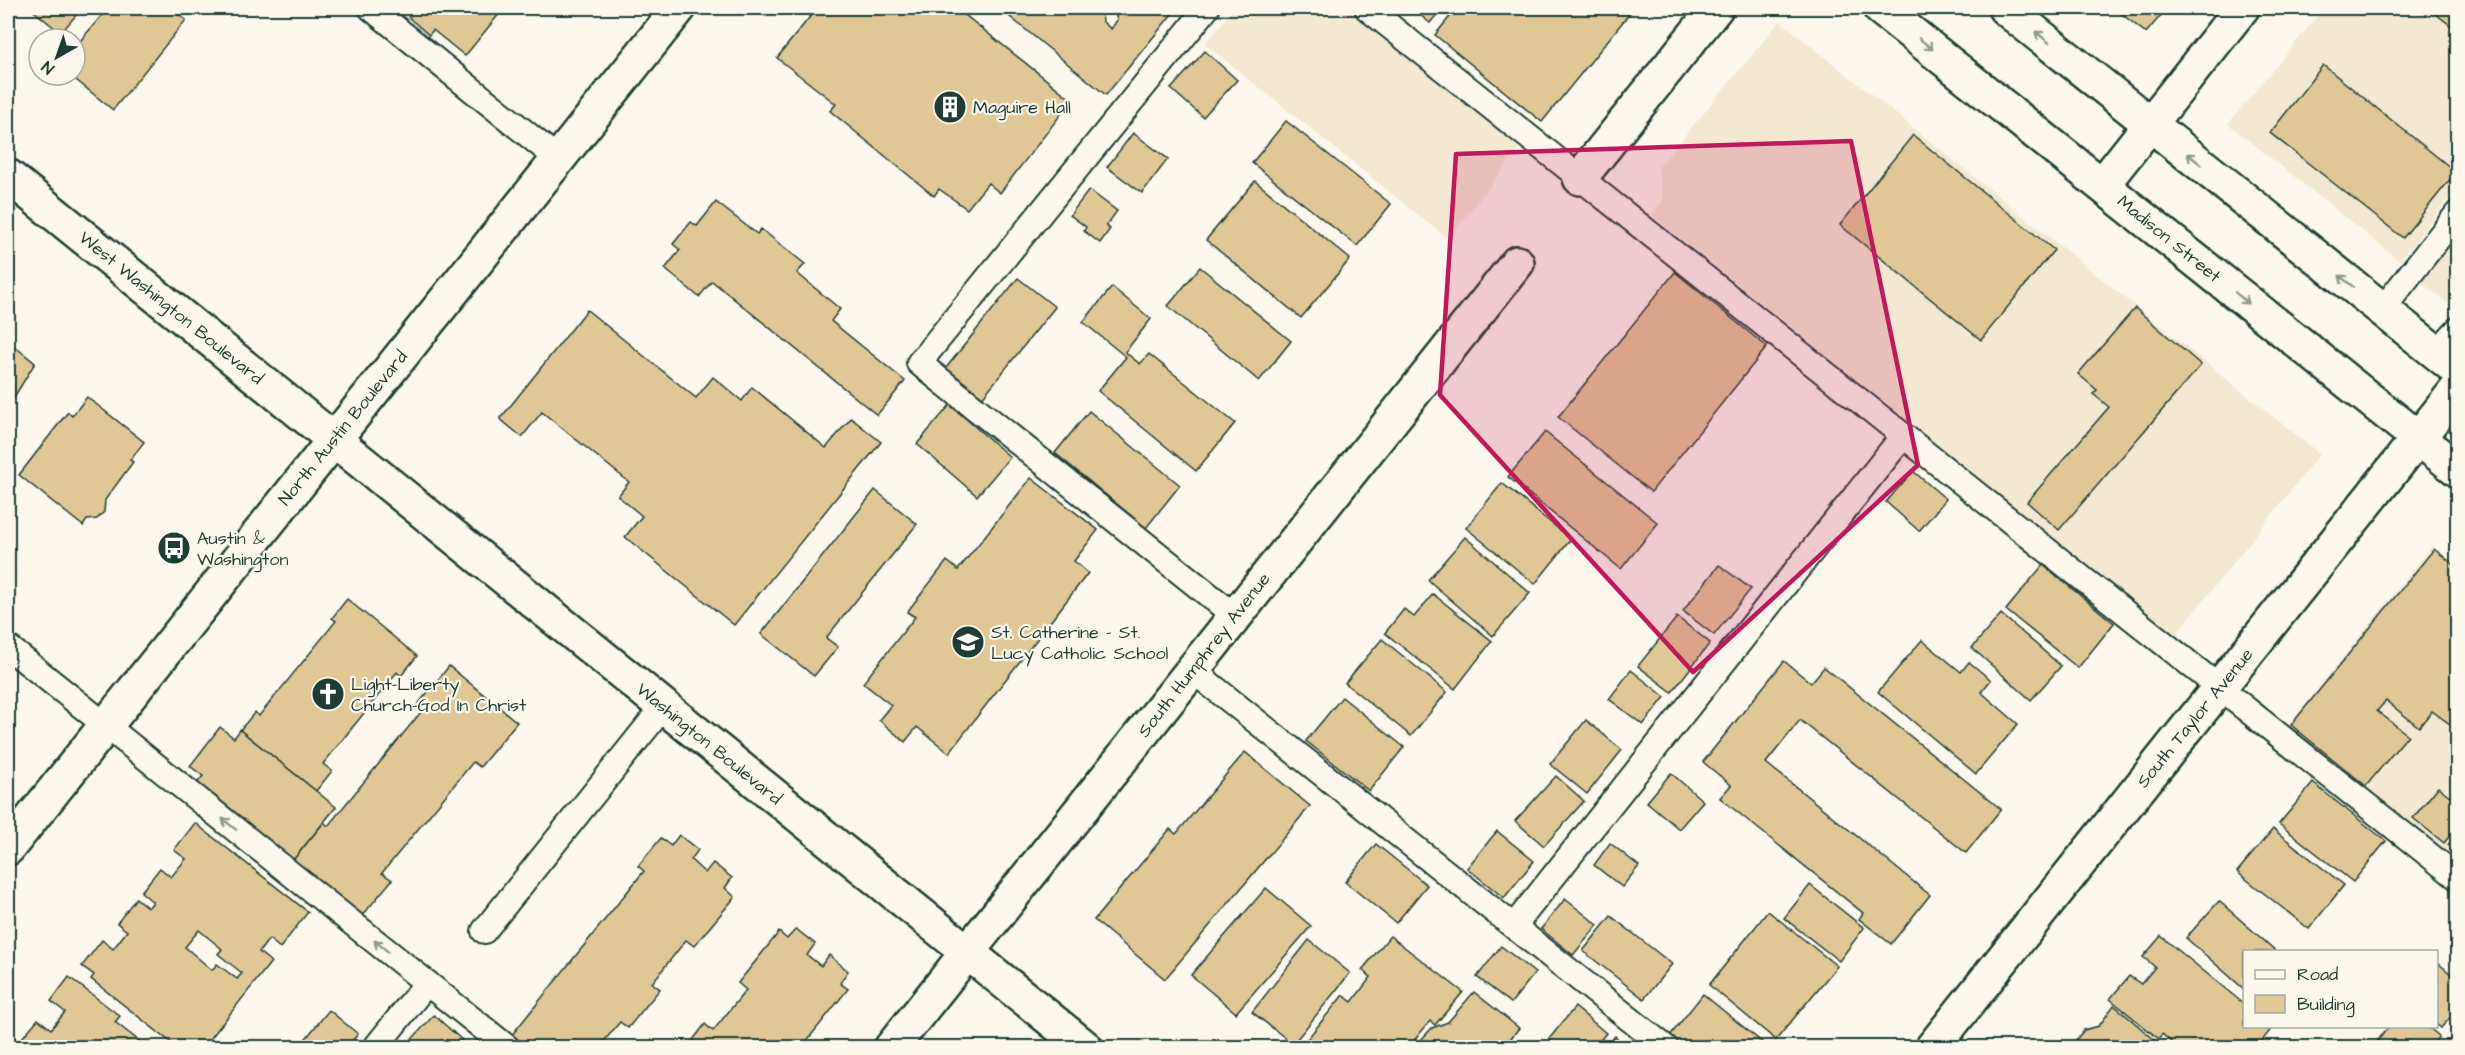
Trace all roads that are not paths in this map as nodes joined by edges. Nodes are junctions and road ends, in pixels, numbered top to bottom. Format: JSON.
{"nodes":[{"id":1,"x":371,"y":8,"type":"edge"},
{"id":2,"x":679,"y":8,"type":"edge"},
{"id":3,"x":1207,"y":8,"type":"edge"},
{"id":4,"x":1367,"y":8,"type":"edge"},
{"id":5,"x":1716,"y":8,"type":"edge"},
{"id":6,"x":1880,"y":8,"type":"edge"},
{"id":7,"x":2005,"y":8,"type":"edge"},
{"id":8,"x":2242,"y":8,"type":"edge"},
{"id":9,"x":2150,"y":124,"type":"junction"},
{"id":10,"x":558,"y":159,"type":"junction"},
{"id":11,"x":8,"y":176,"type":"edge"},
{"id":12,"x":1581,"y":178,"type":"junction"},
{"id":13,"x":2102,"y":185,"type":"junction"},
{"id":14,"x":2457,"y":213,"type":"edge"},
{"id":15,"x":1517,"y":263,"type":"dead end"},
{"id":16,"x":2382,"y":310,"type":"junction"},
{"id":17,"x":2457,"y":329,"type":"edge"},
{"id":18,"x":2447,"y":362,"type":"edge"},
{"id":19,"x":2457,"y":388,"type":"edge"},
{"id":20,"x":1903,"y":435,"type":"junction"},
{"id":21,"x":2417,"y":438,"type":"junction"},
{"id":22,"x":334,"y":439,"type":"junction"},
{"id":23,"x":2457,"y":470,"type":"edge"},
{"id":24,"x":1235,"y":616,"type":"junction"},
{"id":25,"x":8,"y":647,"type":"edge"},
{"id":26,"x":1192,"y":670,"type":"junction"},
{"id":27,"x":2219,"y":687,"type":"junction"},
{"id":28,"x":663,"y":706,"type":"junction"},
{"id":29,"x":105,"y":726,"type":"junction"},
{"id":30,"x":8,"y":848,"type":"edge"},
{"id":31,"x":2457,"y":878,"type":"edge"},
{"id":32,"x":1514,"y":927,"type":"junction"},
{"id":33,"x":484,"y":931,"type":"dead end"},
{"id":34,"x":967,"y":953,"type":"junction"},
{"id":35,"x":427,"y":983,"type":"junction"},
{"id":36,"x":375,"y":1047,"type":"edge"},
{"id":37,"x":508,"y":1047,"type":"edge"},
{"id":38,"x":891,"y":1047,"type":"edge"},
{"id":39,"x":1086,"y":1047,"type":"edge"},
{"id":40,"x":1666,"y":1047,"type":"edge"},
{"id":41,"x":1932,"y":1047,"type":"edge"}],
"edges":[{"from":1,"to":10,"type":"lane"},
{"from":2,"to":10,"type":"street","name":"North Austin Boulevard"},
{"from":3,"to":24,"type":"lane"},
{"from":4,"to":12,"type":"lane"},
{"from":5,"to":12,"type":"street"},
{"from":6,"to":13,"type":"street","name":"Madison Street","one_way":true},
{"from":9,"to":7,"type":"street","one_way":true},
{"from":8,"to":9,"type":"street"},
{"from":9,"to":13,"type":"street"},
{"from":16,"to":9,"type":"street","one_way":true},
{"from":10,"to":22,"type":"street","name":"North Austin Boulevard"},
{"from":11,"to":22,"type":"street","name":"West Washington Boulevard"},
{"from":12,"to":20,"type":"lane"},
{"from":13,"to":21,"type":"street","name":"Madison Street","one_way":true},
{"from":14,"to":16,"type":"lane"},
{"from":15,"to":24,"type":"street","name":"South Humphrey Avenue"},
{"from":16,"to":18,"type":"street"},
{"from":17,"to":18,"type":"lane"},
{"from":19,"to":21,"type":"street","name":"South Taylor Avenue"},
{"from":20,"to":27,"type":"lane"},
{"from":20,"to":32,"type":"lane"},
{"from":21,"to":23,"type":"street","name":"Madison Street"},
{"from":21,"to":27,"type":"street","name":"South Taylor Avenue"},
{"from":22,"to":28,"type":"street","name":"Washington Boulevard"},
{"from":22,"to":29,"type":"street","name":"North Austin Boulevard"},
{"from":24,"to":26,"type":"street","name":"South Humphrey Avenue"},
{"from":25,"to":29,"type":"lane"},
{"from":26,"to":32,"type":"lane"},
{"from":26,"to":34,"type":"street","name":"South Humphrey Avenue"},
{"from":27,"to":31,"type":"lane"},
{"from":27,"to":41,"type":"street","name":"South Taylor Avenue"},
{"from":28,"to":33,"type":"lane"},
{"from":28,"to":34,"type":"street","name":"Washington Boulevard"},
{"from":29,"to":30,"type":"street","name":"North Austin Boulevard"},
{"from":35,"to":29,"type":"lane","one_way":true},
{"from":32,"to":40,"type":"lane"},
{"from":34,"to":38,"type":"street","name":"South Humphrey Avenue"},
{"from":34,"to":39,"type":"street","name":"Washington Boulevard"},
{"from":35,"to":36,"type":"lane"},
{"from":35,"to":37,"type":"lane"}]}
